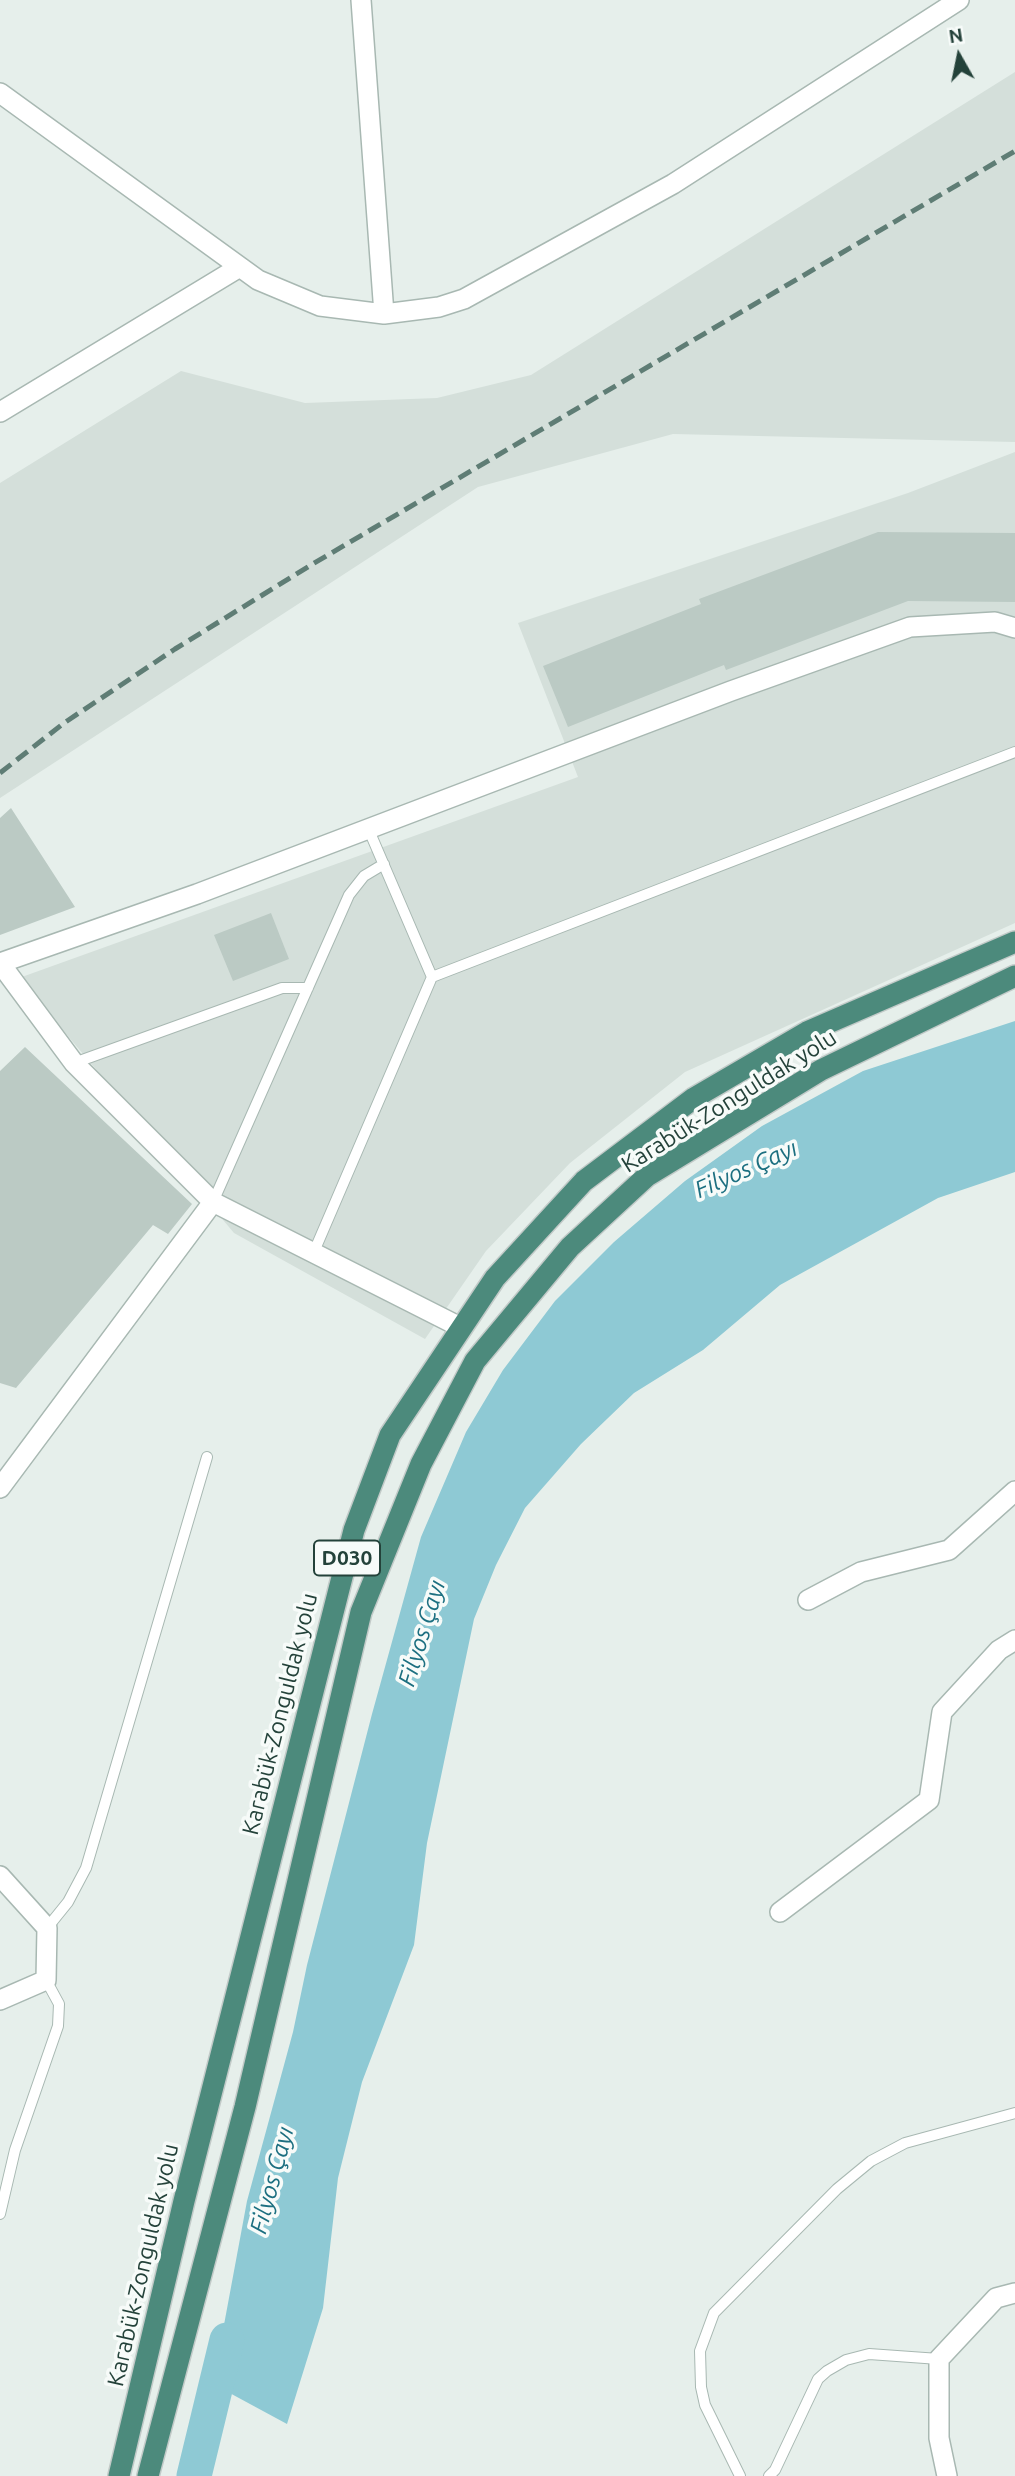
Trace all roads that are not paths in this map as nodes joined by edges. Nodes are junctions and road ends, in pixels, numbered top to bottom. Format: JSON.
{"nodes":[{"id":1,"x":361,"y":0,"type":"edge"},
{"id":2,"x":959,"y":0,"type":"edge"},
{"id":3,"x":0,"y":93,"type":"edge"},
{"id":4,"x":239,"y":268,"type":"junction"},
{"id":5,"x":384,"y":314,"type":"junction"},
{"id":6,"x":0,"y":412,"type":"edge"},
{"id":7,"x":1015,"y":628,"type":"edge"},
{"id":8,"x":1015,"y":752,"type":"edge"},
{"id":9,"x":368,"y":828,"type":"junction"},
{"id":10,"x":384,"y":864,"type":"junction"},
{"id":11,"x":1015,"y":942,"type":"edge"},
{"id":12,"x":0,"y":963,"type":"edge"},
{"id":13,"x":1015,"y":976,"type":"edge"},
{"id":14,"x":432,"y":977,"type":"junction"},
{"id":15,"x":308,"y":988,"type":"junction"},
{"id":16,"x":74,"y":1063,"type":"junction"},
{"id":17,"x":213,"y":1202,"type":"junction"},
{"id":18,"x":313,"y":1254,"type":"junction"},
{"id":19,"x":462,"y":1328,"type":"junction"},
{"id":20,"x":207,"y":1457,"type":"dead end"},
{"id":21,"x":0,"y":1488,"type":"edge"},
{"id":22,"x":1015,"y":1491,"type":"edge"},
{"id":23,"x":808,"y":1600,"type":"dead end"},
{"id":24,"x":1015,"y":1640,"type":"edge"},
{"id":25,"x":0,"y":1876,"type":"edge"},
{"id":26,"x":780,"y":1912,"type":"dead end"},
{"id":27,"x":47,"y":1928,"type":"junction"},
{"id":28,"x":46,"y":1980,"type":"junction"},
{"id":29,"x":0,"y":2000,"type":"edge"},
{"id":30,"x":1015,"y":2113,"type":"edge"},
{"id":31,"x":0,"y":2214,"type":"edge"},
{"id":32,"x":1015,"y":2293,"type":"edge"},
{"id":33,"x":939,"y":2360,"type":"junction"},
{"id":34,"x":120,"y":2476,"type":"edge"},
{"id":35,"x":148,"y":2476,"type":"edge"},
{"id":36,"x":740,"y":2476,"type":"edge"},
{"id":37,"x":768,"y":2476,"type":"edge"},
{"id":38,"x":947,"y":2476,"type":"edge"}],
"edges":[{"from":1,"to":5,"type":"street"},
{"from":2,"to":5,"type":"street"},
{"from":3,"to":4,"type":"street"},
{"from":4,"to":5,"type":"street"},
{"from":4,"to":6,"type":"street"},
{"from":7,"to":9,"type":"street"},
{"from":8,"to":14,"type":"lane"},
{"from":9,"to":10,"type":"lane"},
{"from":9,"to":12,"type":"street"},
{"from":10,"to":14,"type":"lane"},
{"from":10,"to":15,"type":"lane"},
{"from":11,"to":19,"type":"highway","name":"Karabük-Zonguldak yolu","number":"D030"},
{"from":12,"to":16,"type":"street"},
{"from":13,"to":35,"type":"highway","name":"Karabük-Zonguldak yolu","number":"D030"},
{"from":14,"to":18,"type":"lane"},
{"from":15,"to":16,"type":"lane"},
{"from":15,"to":17,"type":"lane"},
{"from":16,"to":17,"type":"street"},
{"from":17,"to":18,"type":"street"},
{"from":17,"to":21,"type":"street"},
{"from":18,"to":19,"type":"street"},
{"from":19,"to":34,"type":"highway","name":"Karabük-Zonguldak yolu","number":"D030"},
{"from":20,"to":27,"type":"lane"},
{"from":22,"to":23,"type":"street"},
{"from":24,"to":26,"type":"street"},
{"from":25,"to":27,"type":"street"},
{"from":27,"to":28,"type":"street"},
{"from":28,"to":29,"type":"street"},
{"from":28,"to":31,"type":"lane"},
{"from":30,"to":36,"type":"lane"},
{"from":32,"to":33,"type":"street"},
{"from":33,"to":37,"type":"lane"},
{"from":33,"to":38,"type":"street"}]}
